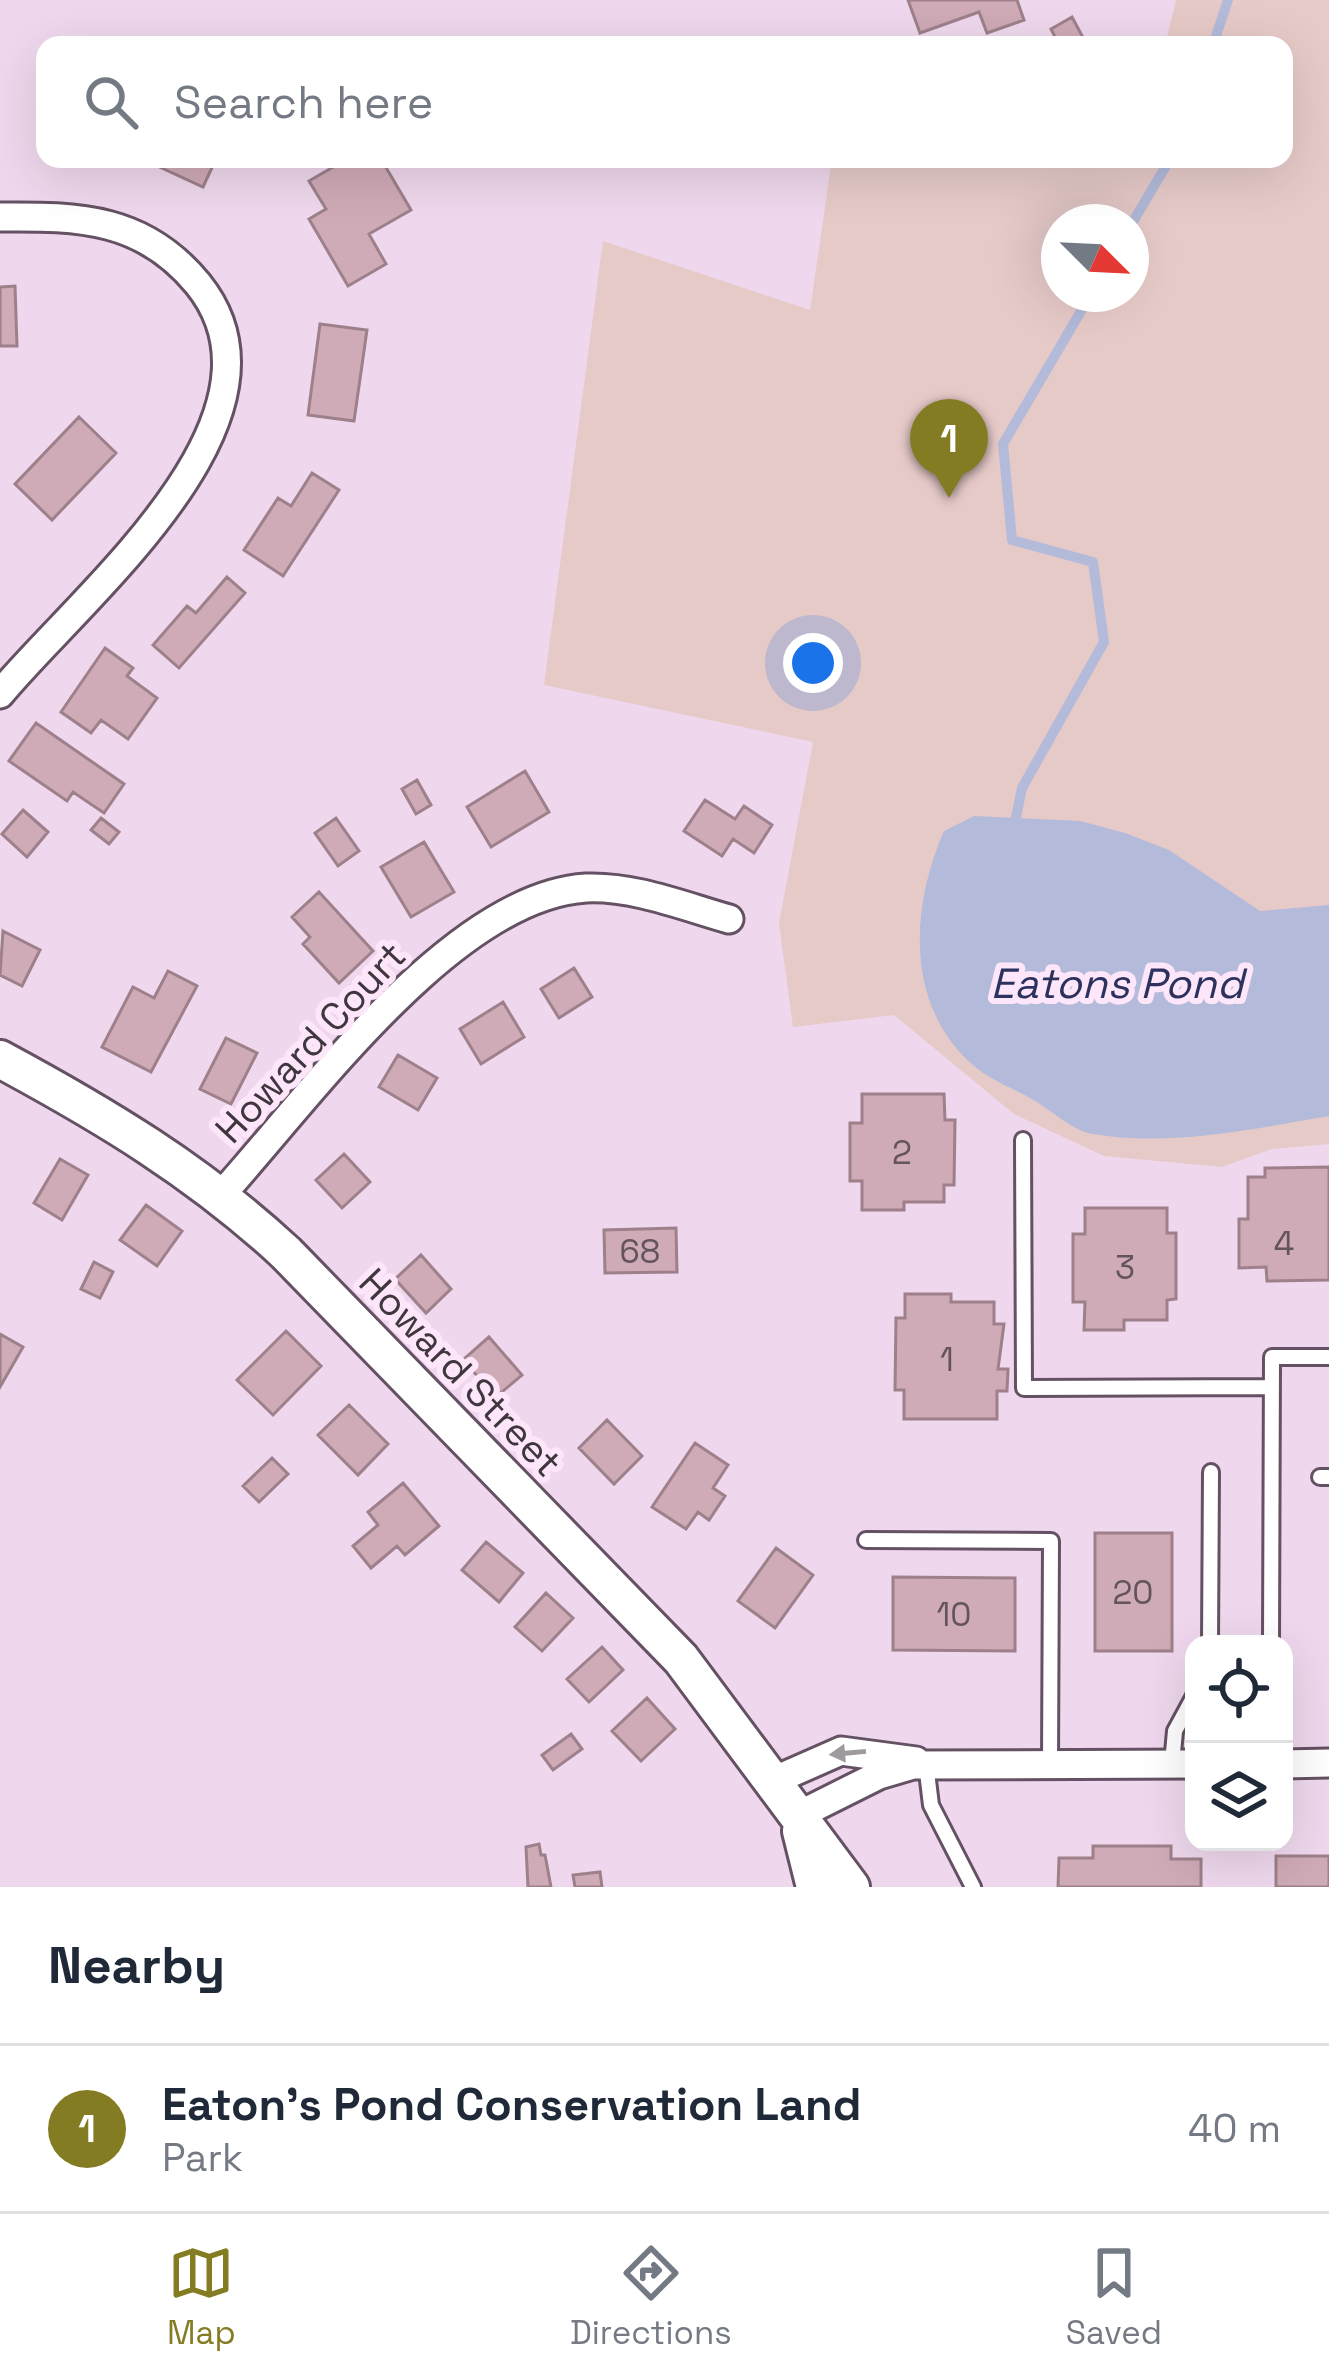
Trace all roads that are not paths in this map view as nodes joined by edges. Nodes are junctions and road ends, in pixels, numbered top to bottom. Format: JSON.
{"nodes":[{"id":1,"x":0,"y":217,"type":"edge"},
{"id":2,"x":0,"y":694,"type":"edge"},
{"id":3,"x":729,"y":919,"type":"dead end"},
{"id":4,"x":0,"y":1059,"type":"edge"},
{"id":5,"x":1023,"y":1141,"type":"dead end"},
{"id":6,"x":221,"y":1195,"type":"junction"},
{"id":7,"x":1329,"y":1357,"type":"edge"},
{"id":8,"x":1271,"y":1387,"type":"junction"},
{"id":9,"x":1211,"y":1472,"type":"dead end"},
{"id":10,"x":866,"y":1540,"type":"dead end"},
{"id":11,"x":1210,"y":1635,"type":"edge"},
{"id":12,"x":1271,"y":1635,"type":"edge"},
{"id":13,"x":1185,"y":1712,"type":"edge"},
{"id":14,"x":1183,"y":1763,"type":"edge"},
{"id":15,"x":1329,"y":1763,"type":"edge"},
{"id":16,"x":926,"y":1764,"type":"junction"},
{"id":17,"x":1050,"y":1764,"type":"junction"},
{"id":18,"x":1293,"y":1764,"type":"edge"},
{"id":19,"x":775,"y":1780,"type":"junction"},
{"id":20,"x":797,"y":1816,"type":"junction"},
{"id":21,"x":814,"y":1884,"type":"edge"},
{"id":22,"x":850,"y":1887,"type":"edge"},
{"id":23,"x":973,"y":1887,"type":"edge"}],
"edges":[{"from":1,"to":2,"type":"street"},
{"from":3,"to":6,"type":"street","name":"Howard Court"},
{"from":4,"to":6,"type":"street","name":"Howard Street"},
{"from":5,"to":8,"type":"lane"},
{"from":6,"to":19,"type":"street","name":"Howard Street"},
{"from":7,"to":8,"type":"lane"},
{"from":8,"to":12,"type":"lane"},
{"from":9,"to":11,"type":"lane"},
{"from":10,"to":17,"type":"lane"},
{"from":13,"to":14,"type":"lane"},
{"from":14,"to":17,"type":"street"},
{"from":15,"to":18,"type":"street"},
{"from":16,"to":17,"type":"street"},
{"from":16,"to":19,"type":"street","one_way":true},
{"from":16,"to":20,"type":"street"},
{"from":16,"to":23,"type":"lane"},
{"from":19,"to":20,"type":"street","name":"Howard Street"},
{"from":20,"to":21,"type":"street","name":"Howard Street"},
{"from":20,"to":22,"type":"street","name":"Howard Street"}]}
